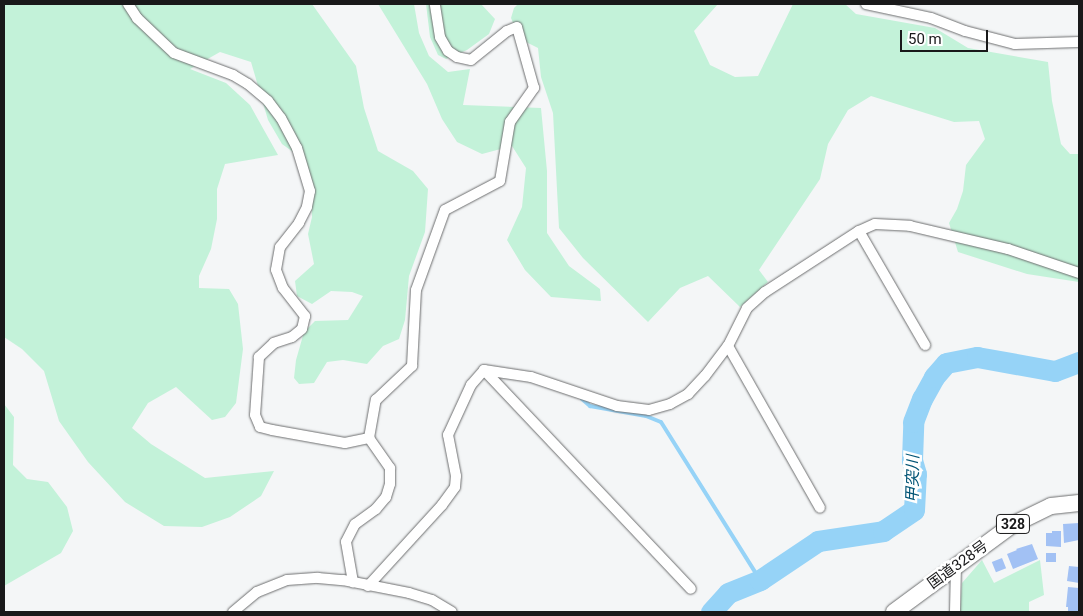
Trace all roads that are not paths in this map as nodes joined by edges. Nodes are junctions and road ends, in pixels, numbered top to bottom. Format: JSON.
{"nodes":[{"id":1,"x":128,"y":4,"type":"edge"},
{"id":2,"x":434,"y":4,"type":"edge"},
{"id":3,"x":866,"y":4,"type":"edge"},
{"id":4,"x":1079,"y":42,"type":"edge"},
{"id":5,"x":859,"y":231,"type":"junction"},
{"id":6,"x":1079,"y":273,"type":"edge"},
{"id":7,"x":925,"y":345,"type":"dead end"},
{"id":8,"x":728,"y":346,"type":"junction"},
{"id":9,"x":484,"y":370,"type":"junction"},
{"id":10,"x":368,"y":438,"type":"junction"},
{"id":11,"x":1079,"y":503,"type":"edge"},
{"id":12,"x":820,"y":508,"type":"dead end"},
{"id":13,"x":956,"y":566,"type":"junction"},
{"id":14,"x":353,"y":582,"type":"junction"},
{"id":15,"x":368,"y":586,"type":"junction"},
{"id":16,"x":691,"y":589,"type":"dead end"},
{"id":17,"x":233,"y":612,"type":"edge"},
{"id":18,"x":452,"y":612,"type":"edge"},
{"id":19,"x":894,"y":612,"type":"edge"},
{"id":20,"x":956,"y":612,"type":"edge"}],
"edges":[{"from":1,"to":10,"type":"street"},
{"from":2,"to":10,"type":"street"},
{"from":3,"to":4,"type":"street"},
{"from":5,"to":6,"type":"street"},
{"from":5,"to":7,"type":"street"},
{"from":5,"to":8,"type":"street"},
{"from":8,"to":9,"type":"street"},
{"from":8,"to":12,"type":"street"},
{"from":9,"to":15,"type":"street"},
{"from":9,"to":16,"type":"street"},
{"from":10,"to":14,"type":"street"},
{"from":11,"to":13,"type":"highway","name":"国道328号","number":"328"},
{"from":13,"to":19,"type":"highway","name":"国道328号","number":"328"},
{"from":13,"to":20,"type":"street"},
{"from":14,"to":15,"type":"street"},
{"from":14,"to":17,"type":"street"},
{"from":15,"to":18,"type":"street"}]}
